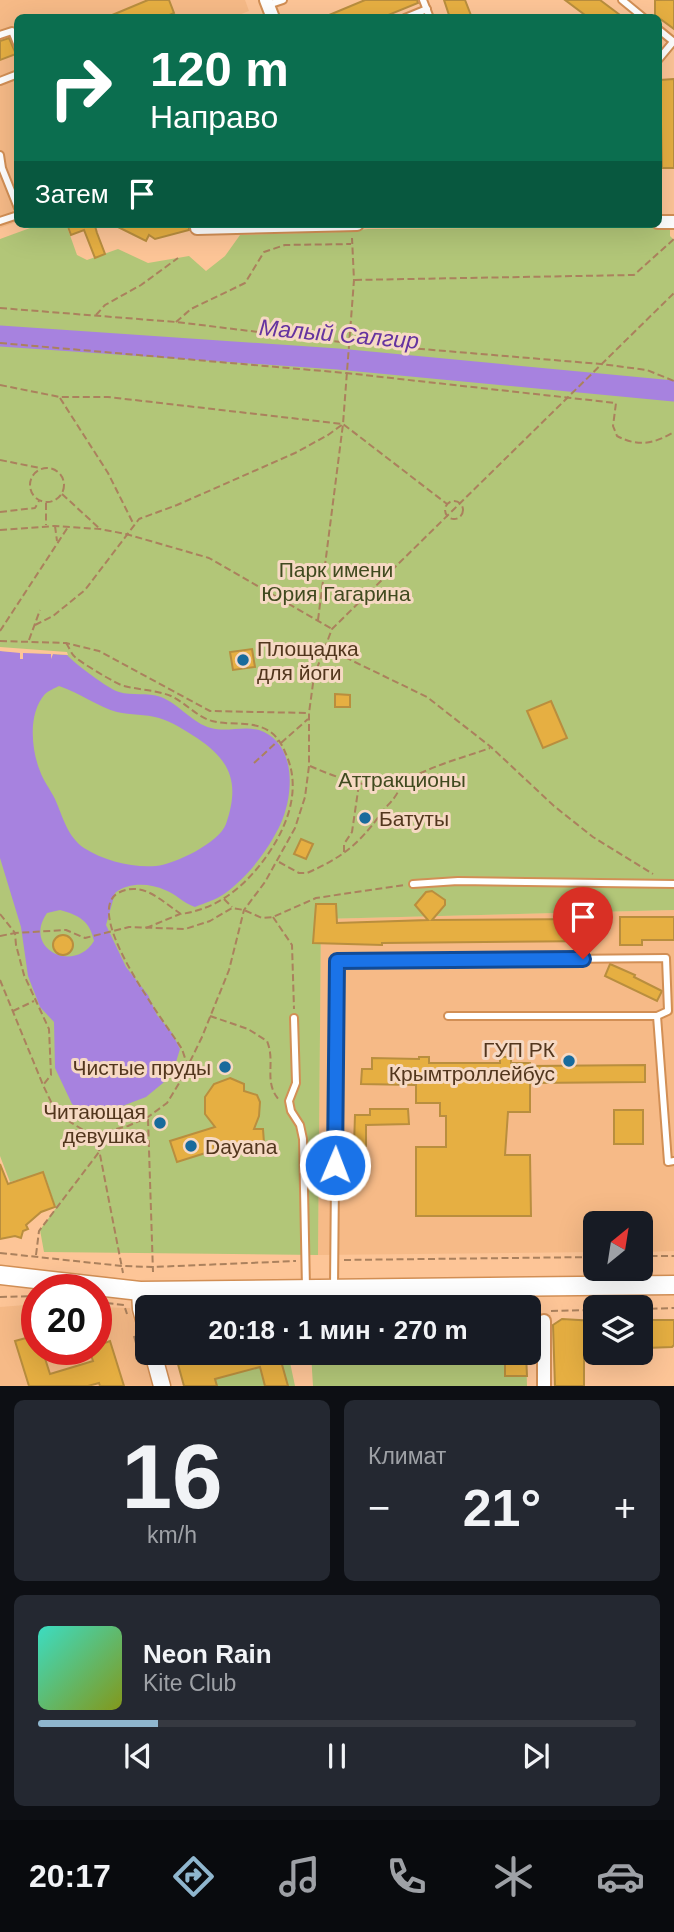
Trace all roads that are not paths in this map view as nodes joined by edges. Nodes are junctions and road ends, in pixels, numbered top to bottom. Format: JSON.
{"nodes":[{"id":1,"x":283,"y":0,"type":"edge"},
{"id":2,"x":423,"y":0,"type":"edge"},
{"id":3,"x":625,"y":1,"type":"edge"},
{"id":4,"x":269,"y":8,"type":"edge"},
{"id":5,"x":427,"y":9,"type":"junction"},
{"id":6,"x":415,"y":14,"type":"edge"},
{"id":7,"x":429,"y":14,"type":"edge"},
{"id":8,"x":640,"y":14,"type":"edge"},
{"id":9,"x":0,"y":35,"type":"edge"},
{"id":10,"x":14,"y":36,"type":"edge"},
{"id":11,"x":0,"y":155,"type":"edge"},
{"id":12,"x":14,"y":198,"type":"edge"},
{"id":13,"x":413,"y":884,"type":"road end"},
{"id":14,"x":671,"y":884,"type":"edge"},
{"id":15,"x":448,"y":1016,"type":"dead end"},
{"id":16,"x":657,"y":1016,"type":"junction"},
{"id":17,"x":294,"y":1017,"type":"road end"},
{"id":18,"x":279,"y":1100,"type":"road end"},
{"id":19,"x":289,"y":1101,"type":"junction"},
{"id":20,"x":674,"y":1161,"type":"edge"},
{"id":21,"x":0,"y":1276,"type":"edge"},
{"id":22,"x":674,"y":1285,"type":"edge"},
{"id":23,"x":334,"y":1289,"type":"junction"},
{"id":24,"x":306,"y":1290,"type":"junction"},
{"id":25,"x":140,"y":1291,"type":"junction"},
{"id":26,"x":140,"y":1295,"type":"edge"},
{"id":27,"x":544,"y":1321,"type":"dead end"},
{"id":28,"x":151,"y":1365,"type":"edge"},
{"id":29,"x":162,"y":1386,"type":"edge"},
{"id":30,"x":544,"y":1386,"type":"edge"}],
"edges":[{"from":1,"to":4,"type":"lane"},
{"from":2,"to":5,"type":"lane"},
{"from":3,"to":8,"type":"lane"},
{"from":5,"to":6,"type":"lane"},
{"from":5,"to":7,"type":"lane"},
{"from":9,"to":10,"type":"lane"},
{"from":11,"to":12,"type":"lane"},
{"from":13,"to":14,"type":"lane"},
{"from":15,"to":16,"type":"lane"},
{"from":16,"to":20,"type":"lane"},
{"from":16,"to":23,"type":"lane"},
{"from":17,"to":19,"type":"lane"},
{"from":18,"to":19,"type":"lane"},
{"from":19,"to":24,"type":"lane"},
{"from":21,"to":25,"type":"main road"},
{"from":22,"to":23,"type":"main road"},
{"from":23,"to":24,"type":"main road"},
{"from":24,"to":25,"type":"main road"},
{"from":25,"to":26,"type":"street"},
{"from":27,"to":30,"type":"street"},
{"from":28,"to":29,"type":"street"}]}
